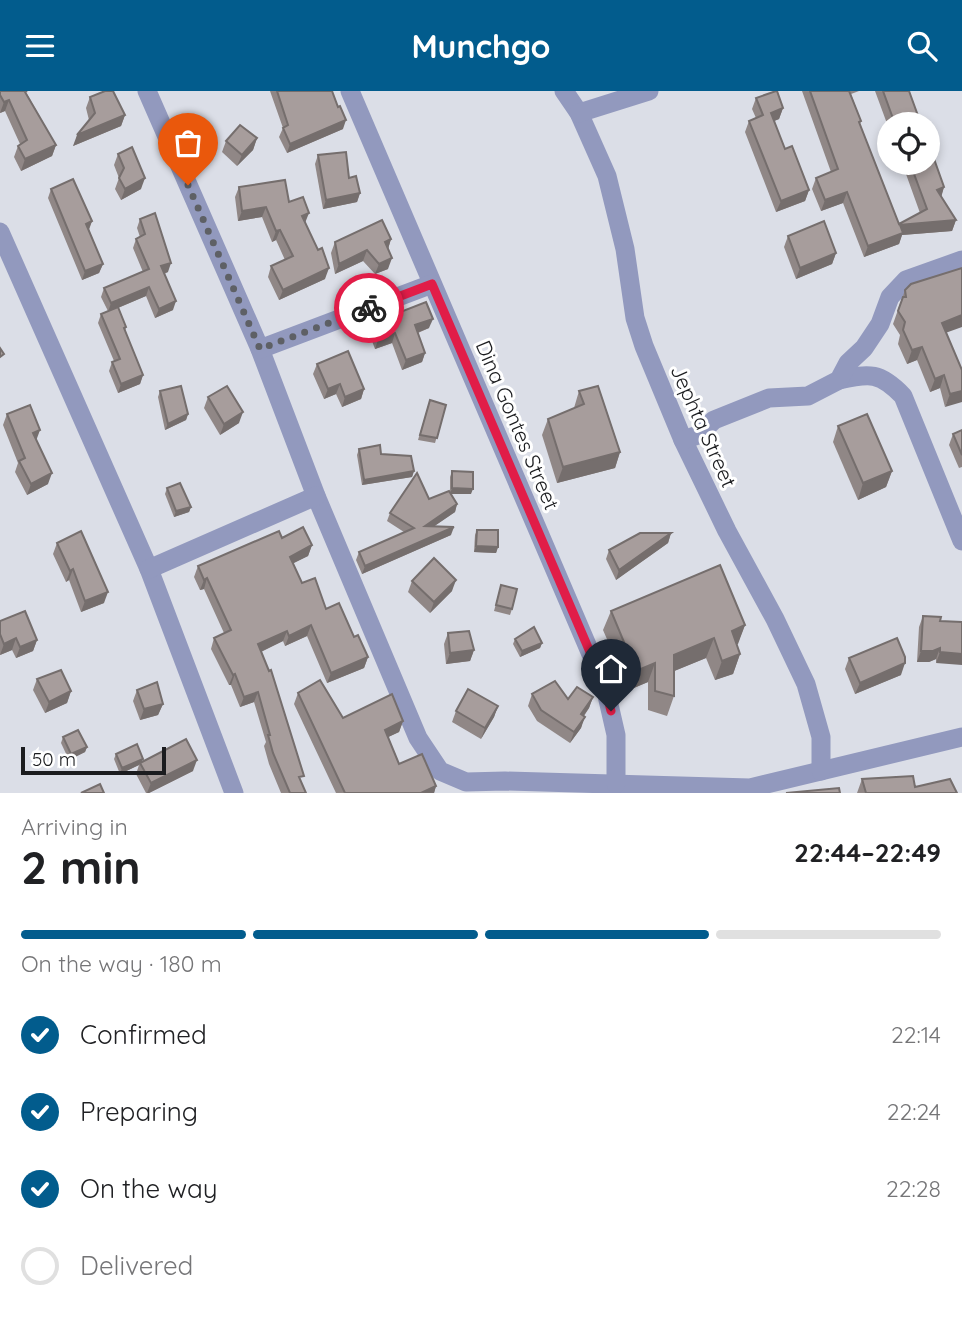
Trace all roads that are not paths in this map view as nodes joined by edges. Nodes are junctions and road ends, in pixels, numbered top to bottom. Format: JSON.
{"nodes":[{"id":1,"x":147,"y":91,"type":"edge"},
{"id":2,"x":350,"y":91,"type":"edge"},
{"id":3,"x":564,"y":91,"type":"edge"},
{"id":4,"x":649,"y":91,"type":"edge"},
{"id":5,"x":579,"y":113,"type":"junction"},
{"id":6,"x":0,"y":232,"type":"edge"},
{"id":7,"x":962,"y":260,"type":"edge"},
{"id":8,"x":432,"y":284,"type":"junction"},
{"id":9,"x":260,"y":349,"type":"junction"},
{"id":10,"x":839,"y":380,"type":"junction"},
{"id":11,"x":683,"y":440,"type":"junction"},
{"id":12,"x":316,"y":496,"type":"junction"},
{"id":13,"x":962,"y":541,"type":"edge"},
{"id":14,"x":149,"y":569,"type":"junction"},
{"id":15,"x":962,"y":737,"type":"edge"},
{"id":16,"x":821,"y":771,"type":"junction"},
{"id":17,"x":616,"y":784,"type":"junction"},
{"id":18,"x":460,"y":787,"type":"edge"},
{"id":19,"x":642,"y":789,"type":"edge"},
{"id":20,"x":234,"y":793,"type":"edge"}],
"edges":[{"from":1,"to":9,"type":"street"},
{"from":2,"to":8,"type":"street","name":"Dina Gontes Street"},
{"from":3,"to":5,"type":"street","name":"Jephta Street"},
{"from":4,"to":5,"type":"street"},
{"from":5,"to":11,"type":"street","name":"Jephta Street"},
{"from":6,"to":14,"type":"street"},
{"from":7,"to":10,"type":"street"},
{"from":8,"to":9,"type":"street"},
{"from":8,"to":17,"type":"street","name":"Dina Gontes Street"},
{"from":9,"to":12,"type":"street"},
{"from":10,"to":11,"type":"street"},
{"from":10,"to":13,"type":"street"},
{"from":11,"to":16,"type":"street","name":"Jephta Street"},
{"from":12,"to":14,"type":"street"},
{"from":12,"to":18,"type":"street"},
{"from":14,"to":20,"type":"street"},
{"from":15,"to":16,"type":"street"},
{"from":16,"to":19,"type":"street"},
{"from":17,"to":18,"type":"street"},
{"from":17,"to":19,"type":"street"}]}
